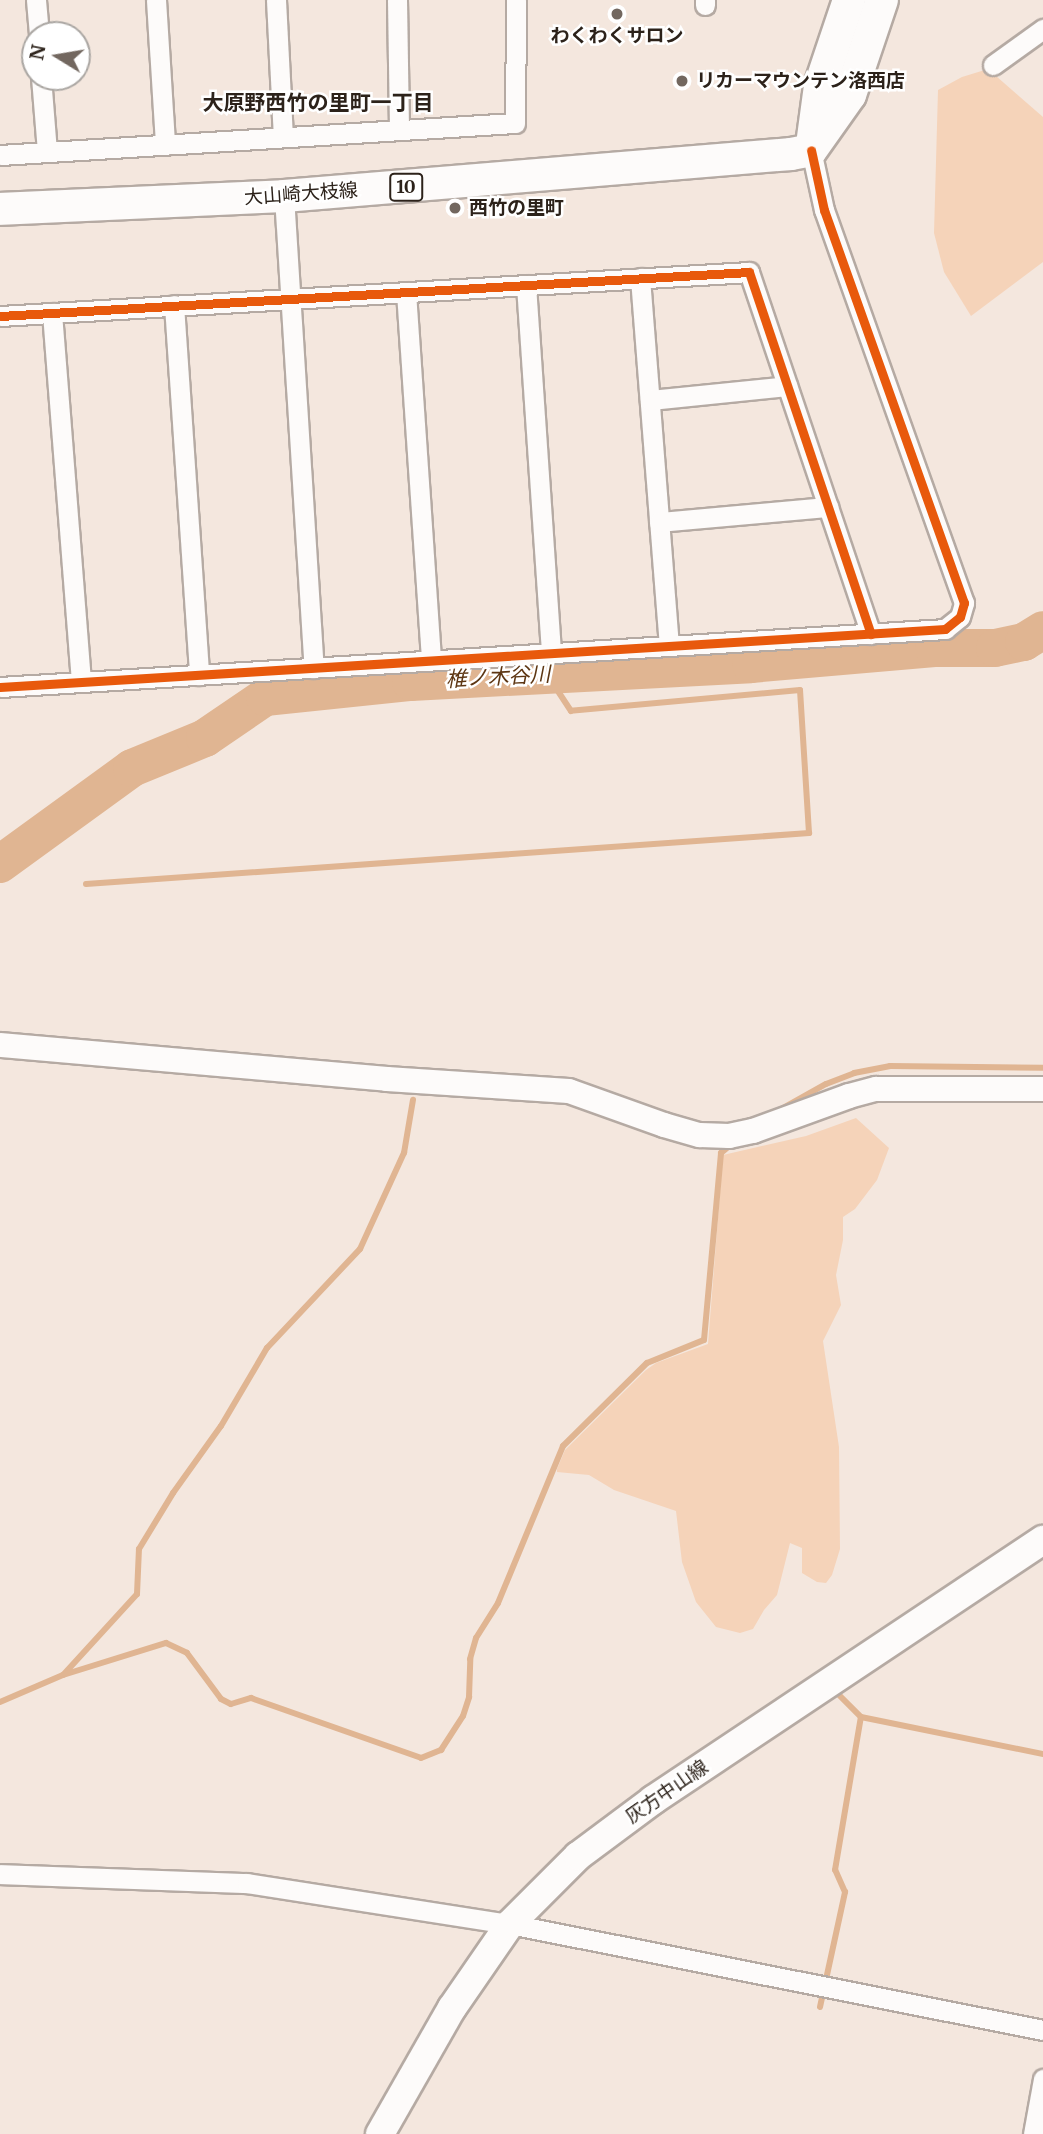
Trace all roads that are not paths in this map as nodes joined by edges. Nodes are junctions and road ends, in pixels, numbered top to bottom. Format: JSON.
{"nodes":[{"id":1,"x":36,"y":0,"type":"edge"},
{"id":2,"x":156,"y":0,"type":"edge"},
{"id":3,"x":276,"y":0,"type":"edge"},
{"id":4,"x":397,"y":0,"type":"edge"},
{"id":5,"x":516,"y":0,"type":"edge"},
{"id":6,"x":849,"y":0,"type":"edge"},
{"id":7,"x":882,"y":0,"type":"edge"},
{"id":8,"x":38,"y":21,"type":"edge"},
{"id":9,"x":1043,"y":29,"type":"edge"},
{"id":10,"x":993,"y":65,"type":"dead end"},
{"id":11,"x":42,"y":91,"type":"edge"},
{"id":12,"x":399,"y":130,"type":"junction"},
{"id":13,"x":283,"y":137,"type":"junction"},
{"id":14,"x":165,"y":145,"type":"junction"},
{"id":15,"x":811,"y":150,"type":"junction"},
{"id":16,"x":47,"y":152,"type":"junction"},
{"id":17,"x":0,"y":155,"type":"edge"},
{"id":18,"x":284,"y":197,"type":"junction"},
{"id":19,"x":0,"y":209,"type":"edge"},
{"id":20,"x":640,"y":278,"type":"junction"},
{"id":21,"x":526,"y":285,"type":"junction"},
{"id":22,"x":406,"y":292,"type":"junction"},
{"id":23,"x":292,"y":299,"type":"junction"},
{"id":24,"x":174,"y":305,"type":"junction"},
{"id":25,"x":52,"y":313,"type":"junction"},
{"id":26,"x":0,"y":316,"type":"edge"},
{"id":27,"x":787,"y":386,"type":"junction"},
{"id":28,"x":650,"y":400,"type":"junction"},
{"id":29,"x":828,"y":507,"type":"junction"},
{"id":30,"x":659,"y":522,"type":"junction"},
{"id":31,"x":871,"y":634,"type":"junction"},
{"id":32,"x":669,"y":646,"type":"junction"},
{"id":33,"x":551,"y":653,"type":"junction"},
{"id":34,"x":431,"y":660,"type":"junction"},
{"id":35,"x":314,"y":668,"type":"junction"},
{"id":36,"x":199,"y":675,"type":"junction"},
{"id":37,"x":81,"y":682,"type":"junction"},
{"id":38,"x":0,"y":687,"type":"edge"},
{"id":39,"x":0,"y":1045,"type":"edge"},
{"id":40,"x":1043,"y":1090,"type":"edge"},
{"id":41,"x":1043,"y":1540,"type":"edge"},
{"id":42,"x":0,"y":1874,"type":"edge"},
{"id":43,"x":510,"y":1924,"type":"junction"},
{"id":44,"x":1043,"y":2030,"type":"edge"},
{"id":45,"x":1043,"y":2079,"type":"edge"},
{"id":46,"x":380,"y":2134,"type":"edge"},
{"id":47,"x":1033,"y":2134,"type":"edge"}],
"edges":[{"from":1,"to":8,"type":"street"},
{"from":2,"to":14,"type":"street"},
{"from":3,"to":13,"type":"street"},
{"from":4,"to":12,"type":"street"},
{"from":5,"to":12,"type":"street"},
{"from":6,"to":15,"type":"main road"},
{"from":7,"to":15,"type":"main road"},
{"from":9,"to":10,"type":"street"},
{"from":11,"to":16,"type":"street"},
{"from":12,"to":13,"type":"street"},
{"from":13,"to":14,"type":"street"},
{"from":14,"to":16,"type":"street"},
{"from":15,"to":18,"type":"main road","name":"大山崎大枝線","number":"10"},
{"from":15,"to":31,"type":"street"},
{"from":16,"to":17,"type":"street"},
{"from":18,"to":19,"type":"main road","name":"大山崎大枝線","number":"10"},
{"from":18,"to":23,"type":"street"},
{"from":20,"to":21,"type":"street"},
{"from":20,"to":27,"type":"street"},
{"from":20,"to":28,"type":"street"},
{"from":21,"to":22,"type":"street"},
{"from":21,"to":33,"type":"street"},
{"from":22,"to":23,"type":"street"},
{"from":22,"to":34,"type":"street"},
{"from":23,"to":24,"type":"street"},
{"from":23,"to":35,"type":"street"},
{"from":24,"to":25,"type":"street"},
{"from":24,"to":36,"type":"street"},
{"from":25,"to":26,"type":"street"},
{"from":25,"to":37,"type":"street"},
{"from":27,"to":28,"type":"street"},
{"from":27,"to":29,"type":"street"},
{"from":28,"to":30,"type":"street"},
{"from":29,"to":30,"type":"street"},
{"from":29,"to":31,"type":"street"},
{"from":30,"to":32,"type":"street"},
{"from":31,"to":32,"type":"street"},
{"from":32,"to":33,"type":"street"},
{"from":33,"to":34,"type":"street"},
{"from":34,"to":35,"type":"street"},
{"from":35,"to":36,"type":"street"},
{"from":36,"to":37,"type":"street"},
{"from":37,"to":38,"type":"street"},
{"from":39,"to":40,"type":"street"},
{"from":41,"to":43,"type":"main road","name":"灰方中山線"},
{"from":42,"to":43,"type":"street"},
{"from":43,"to":44,"type":"street"},
{"from":43,"to":46,"type":"main road","name":"灰方中山線"},
{"from":45,"to":47,"type":"street"}]}
